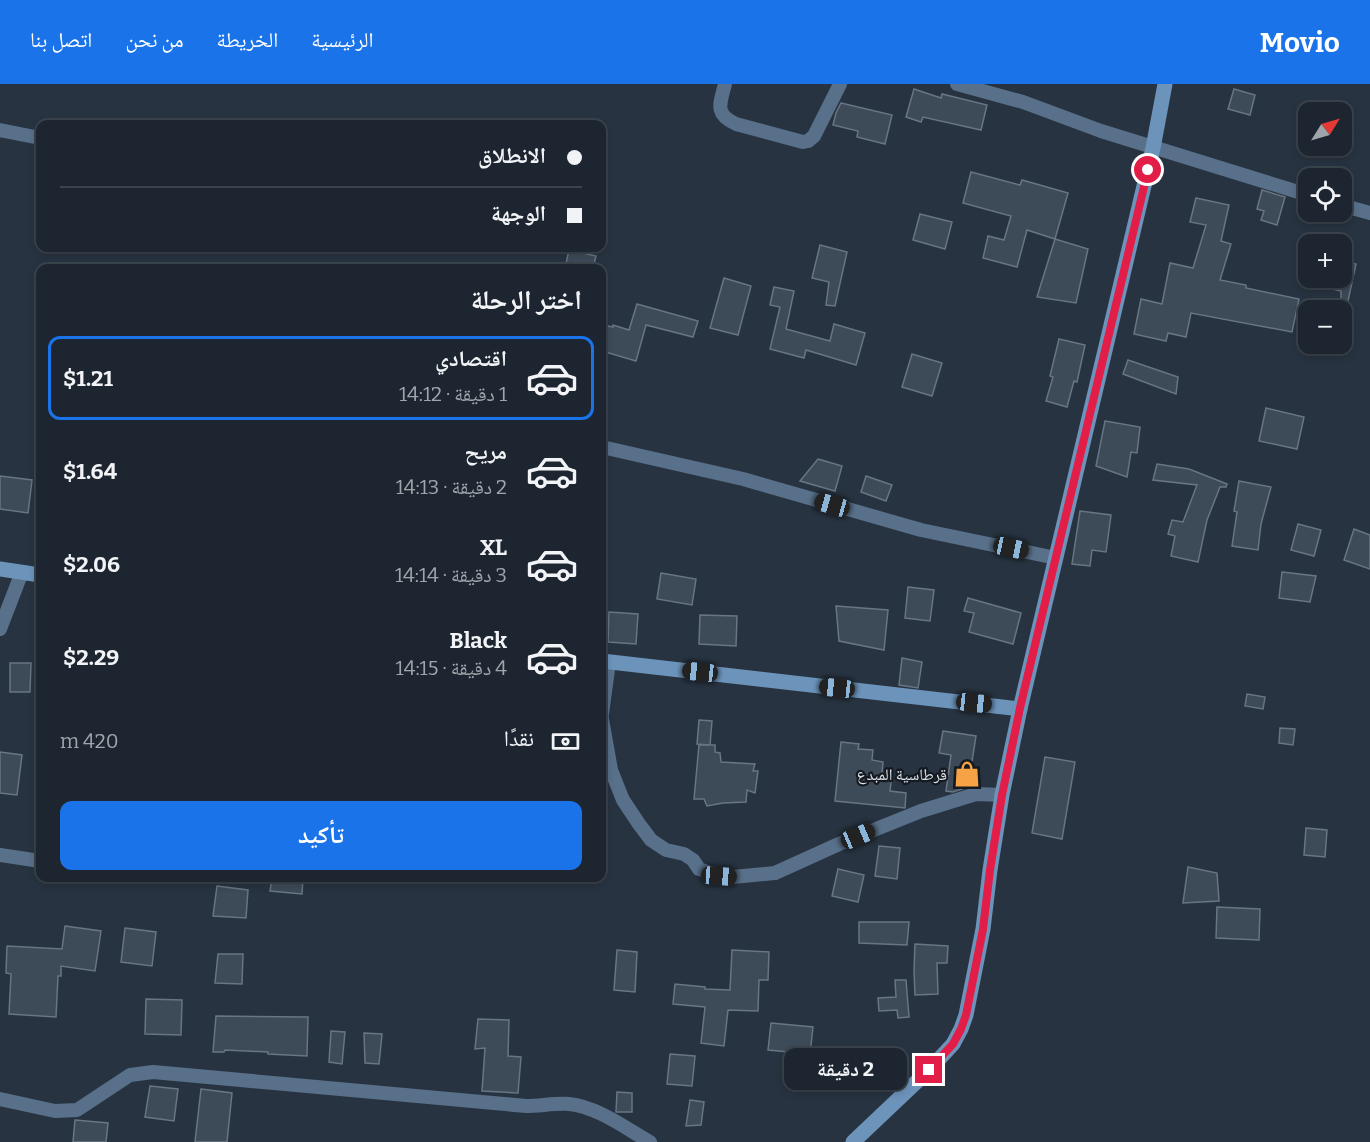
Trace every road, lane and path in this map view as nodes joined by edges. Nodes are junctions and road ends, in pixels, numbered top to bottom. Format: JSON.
{"nodes":[{"id":1,"x":724,"y":84,"type":"edge"},
{"id":2,"x":840,"y":84,"type":"edge"},
{"id":3,"x":957,"y":84,"type":"edge"},
{"id":4,"x":1165,"y":84,"type":"edge"},
{"id":5,"x":0,"y":130,"type":"edge"},
{"id":6,"x":36,"y":137,"type":"edge"},
{"id":7,"x":1153,"y":148,"type":"junction"},
{"id":8,"x":1298,"y":192,"type":"edge"},
{"id":9,"x":1352,"y":208,"type":"edge"},
{"id":10,"x":1370,"y":213,"type":"edge"},
{"id":11,"x":606,"y":448,"type":"edge"},
{"id":12,"x":1056,"y":558,"type":"junction"},
{"id":13,"x":0,"y":569,"type":"edge"},
{"id":14,"x":22,"y":572,"type":"junction"},
{"id":15,"x":36,"y":574,"type":"edge"},
{"id":16,"x":0,"y":629,"type":"edge"},
{"id":17,"x":606,"y":662,"type":"edge"},
{"id":18,"x":1020,"y":708,"type":"junction"},
{"id":19,"x":606,"y":742,"type":"edge"},
{"id":20,"x":1002,"y":795,"type":"junction"},
{"id":21,"x":0,"y":855,"type":"edge"},
{"id":22,"x":36,"y":860,"type":"edge"},
{"id":23,"x":0,"y":1099,"type":"edge"},
{"id":24,"x":650,"y":1142,"type":"edge"},
{"id":25,"x":853,"y":1142,"type":"edge"}],
"edges":[{"from":1,"to":2,"type":"street"},
{"from":3,"to":7,"type":"street"},
{"from":4,"to":7,"type":"street"},
{"from":5,"to":6,"type":"street"},
{"from":7,"to":8,"type":"street"},
{"from":7,"to":12,"type":"street"},
{"from":9,"to":10,"type":"street"},
{"from":11,"to":12,"type":"street"},
{"from":12,"to":18,"type":"street"},
{"from":13,"to":14,"type":"street"},
{"from":14,"to":15,"type":"street"},
{"from":14,"to":16,"type":"street"},
{"from":17,"to":18,"type":"street"},
{"from":18,"to":20,"type":"street"},
{"from":19,"to":20,"type":"street"},
{"from":20,"to":25,"type":"street"},
{"from":21,"to":22,"type":"street"},
{"from":23,"to":24,"type":"street"}]}
